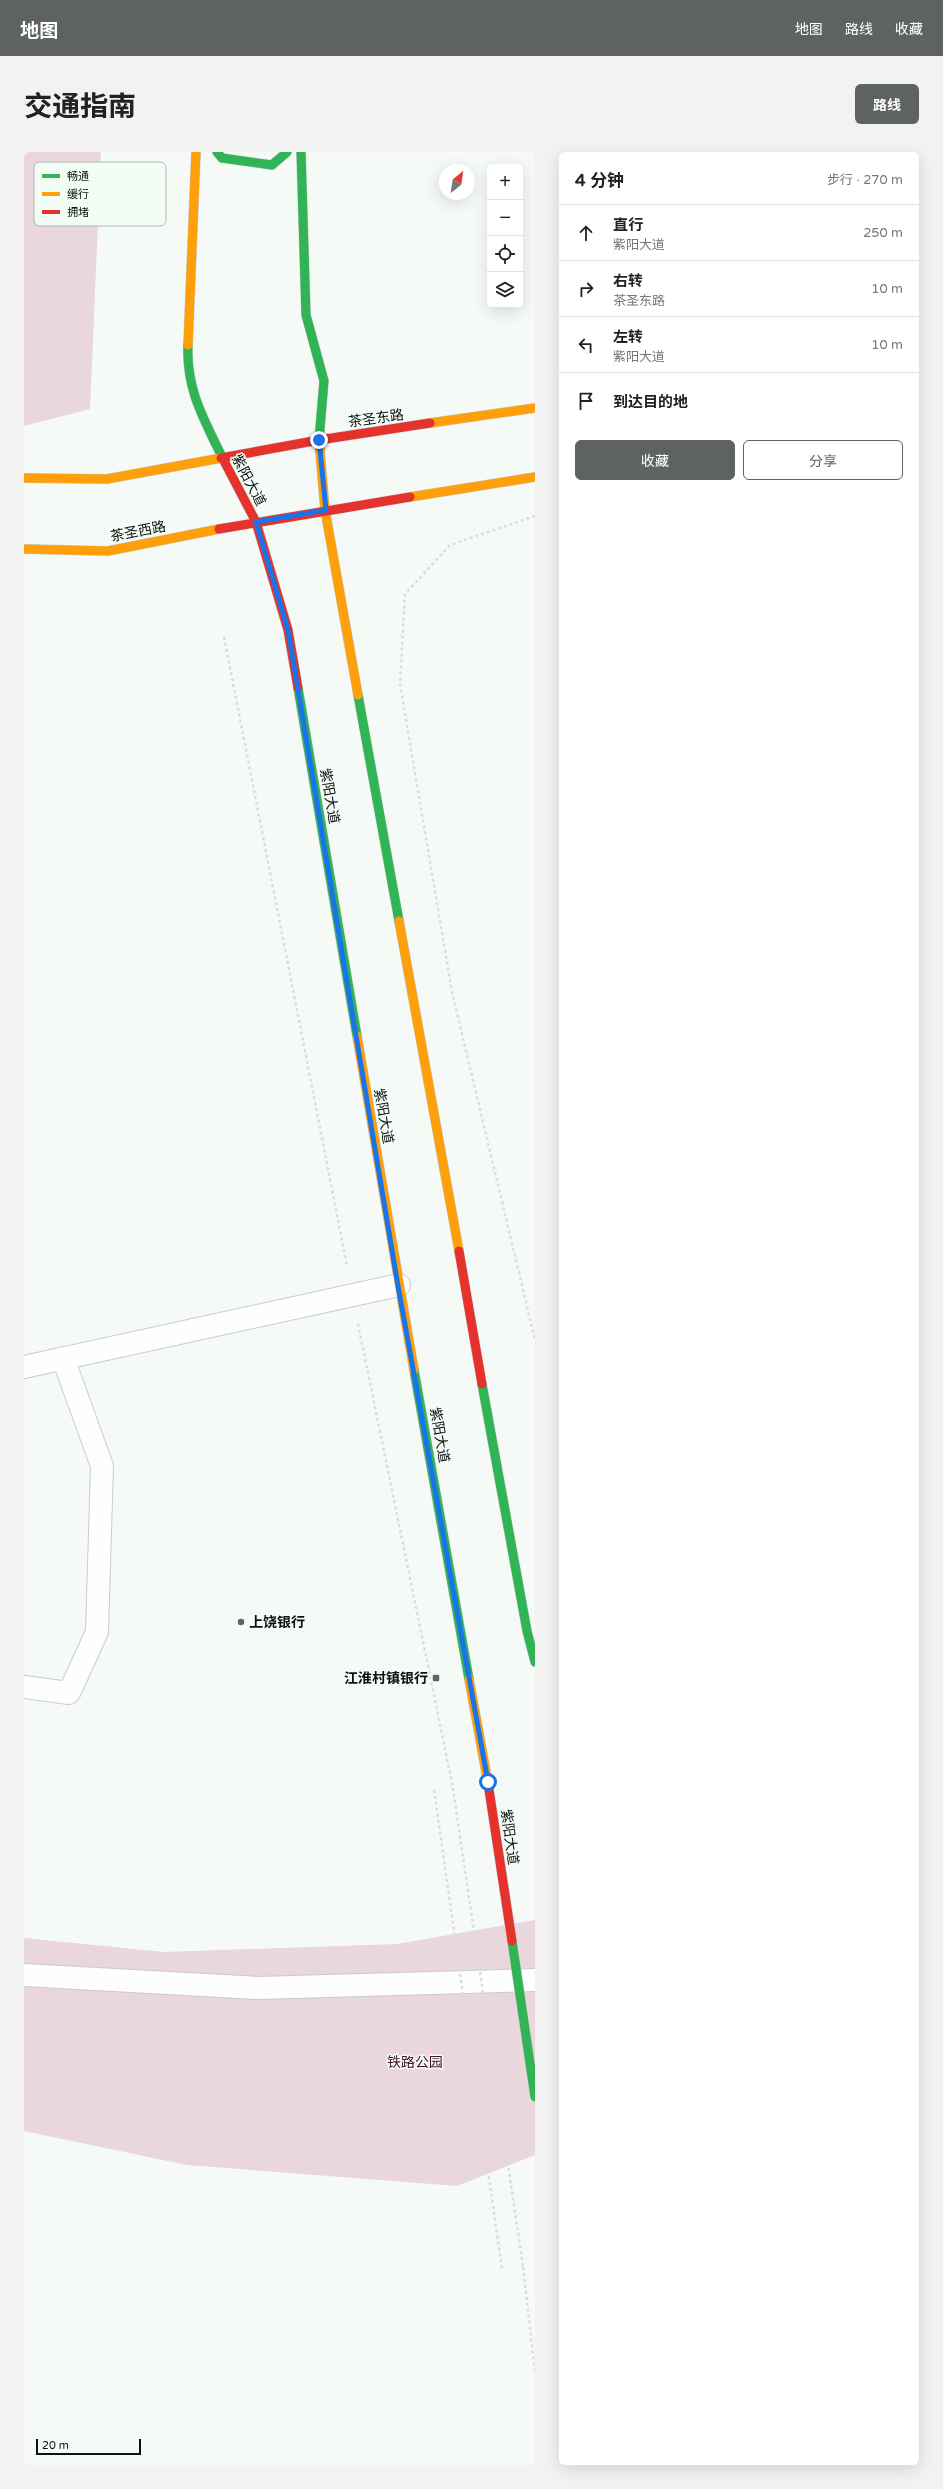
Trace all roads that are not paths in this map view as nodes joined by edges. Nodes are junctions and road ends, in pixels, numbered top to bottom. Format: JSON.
{"nodes":[{"id":1,"x":196,"y":152,"type":"edge"},
{"id":2,"x":217,"y":152,"type":"edge"},
{"id":3,"x":287,"y":152,"type":"edge"},
{"id":4,"x":301,"y":152,"type":"edge"},
{"id":5,"x":535,"y":408,"type":"edge"},
{"id":6,"x":319,"y":440,"type":"junction"},
{"id":7,"x":223,"y":459,"type":"junction"},
{"id":8,"x":535,"y":477,"type":"edge"},
{"id":9,"x":24,"y":478,"type":"edge"},
{"id":10,"x":326,"y":510,"type":"junction"},
{"id":11,"x":256,"y":522,"type":"junction"},
{"id":12,"x":24,"y":549,"type":"edge"},
{"id":13,"x":398,"y":1286,"type":"junction"},
{"id":14,"x":64,"y":1358,"type":"junction"},
{"id":15,"x":24,"y":1367,"type":"edge"},
{"id":16,"x":531,"y":1630,"type":"edge"},
{"id":17,"x":535,"y":1662,"type":"edge"},
{"id":18,"x":24,"y":1687,"type":"edge"},
{"id":19,"x":24,"y":1975,"type":"edge"},
{"id":20,"x":535,"y":1980,"type":"edge"},
{"id":21,"x":535,"y":2097,"type":"edge"}],
"edges":[{"from":1,"to":7,"type":"main road","name":"紫阳大道"},
{"from":2,"to":3,"type":"main road"},
{"from":4,"to":6,"type":"main road"},
{"from":5,"to":6,"type":"main road","name":"茶圣东路"},
{"from":6,"to":7,"type":"main road","name":"茶圣东路"},
{"from":6,"to":10,"type":"main road"},
{"from":7,"to":9,"type":"main road"},
{"from":7,"to":11,"type":"main road","name":"紫阳大道"},
{"from":8,"to":10,"type":"main road"},
{"from":10,"to":11,"type":"main road"},
{"from":10,"to":16,"type":"main road"},
{"from":11,"to":12,"type":"main road","name":"茶圣西路"},
{"from":11,"to":13,"type":"main road","name":"紫阳大道"},
{"from":13,"to":14,"type":"street"},
{"from":13,"to":21,"type":"main road","name":"紫阳大道","bridge":true},
{"from":14,"to":15,"type":"street"},
{"from":14,"to":18,"type":"street"},
{"from":16,"to":17,"type":"main road"},
{"from":19,"to":20,"type":"street"}]}
